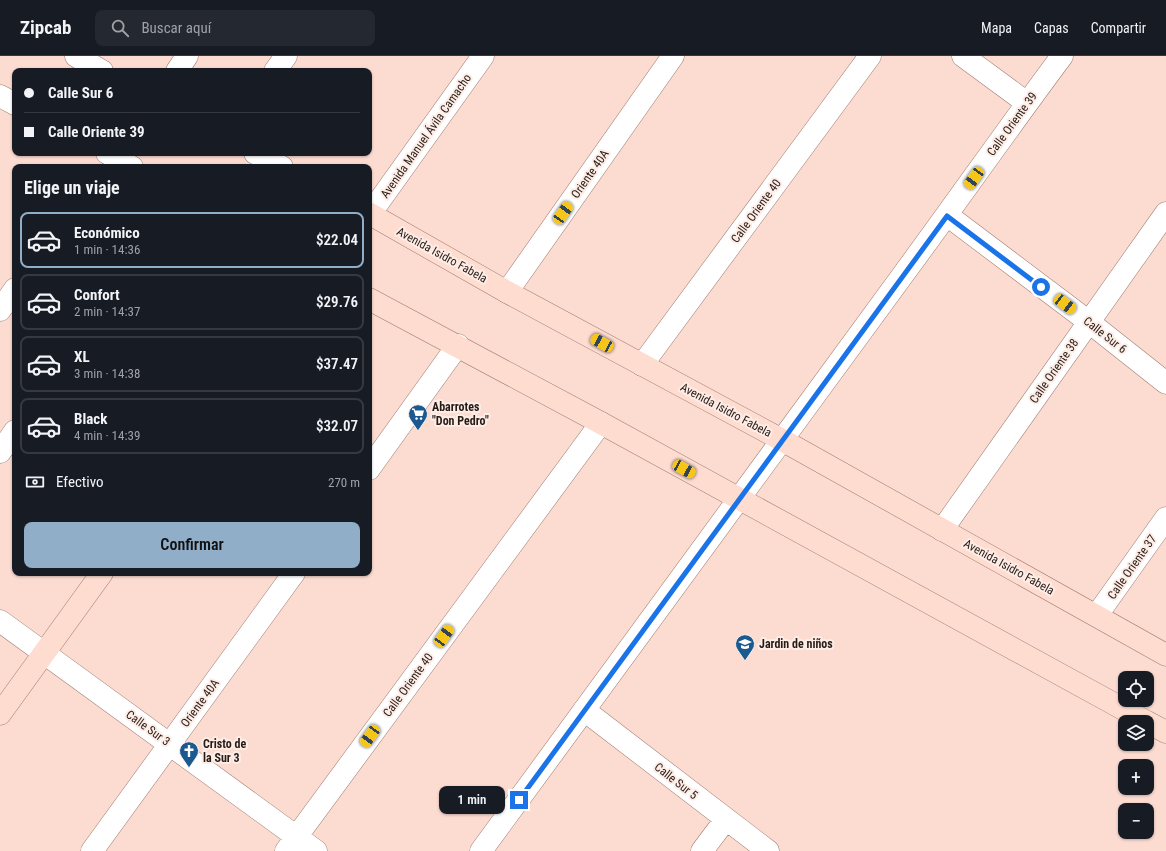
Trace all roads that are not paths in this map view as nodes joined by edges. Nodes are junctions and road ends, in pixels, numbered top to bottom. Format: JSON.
{"nodes":[{"id":1,"x":76,"y":56,"type":"edge"},
{"id":2,"x":187,"y":56,"type":"edge"},
{"id":3,"x":286,"y":56,"type":"edge"},
{"id":4,"x":483,"y":56,"type":"edge"},
{"id":5,"x":673,"y":56,"type":"edge"},
{"id":6,"x":870,"y":56,"type":"edge"},
{"id":7,"x":963,"y":56,"type":"edge"},
{"id":8,"x":1062,"y":56,"type":"edge"},
{"id":9,"x":97,"y":68,"type":"edge"},
{"id":10,"x":179,"y":68,"type":"edge"},
{"id":11,"x":277,"y":68,"type":"edge"},
{"id":12,"x":0,"y":96,"type":"edge"},
{"id":13,"x":12,"y":102,"type":"edge"},
{"id":14,"x":1027,"y":103,"type":"junction"},
{"id":15,"x":112,"y":156,"type":"edge"},
{"id":16,"x":261,"y":156,"type":"edge"},
{"id":17,"x":126,"y":164,"type":"edge"},
{"id":18,"x":276,"y":164,"type":"edge"},
{"id":19,"x":372,"y":210,"type":"edge"},
{"id":20,"x":1166,"y":213,"type":"edge"},
{"id":21,"x":372,"y":216,"type":"edge"},
{"id":22,"x":947,"y":216,"type":"junction"},
{"id":23,"x":508,"y":292,"type":"junction"},
{"id":24,"x":12,"y":293,"type":"edge"},
{"id":25,"x":372,"y":301,"type":"edge"},
{"id":26,"x":0,"y":310,"type":"edge"},
{"id":27,"x":1089,"y":322,"type":"junction"},
{"id":28,"x":458,"y":346,"type":"junction"},
{"id":29,"x":642,"y":365,"type":"junction"},
{"id":30,"x":1166,"y":383,"type":"edge"},
{"id":31,"x":601,"y":423,"type":"junction"},
{"id":32,"x":12,"y":435,"type":"edge"},
{"id":33,"x":782,"y":440,"type":"junction"},
{"id":34,"x":0,"y":452,"type":"edge"},
{"id":35,"x":372,"y":465,"type":"edge"},
{"id":36,"x":739,"y":500,"type":"junction"},
{"id":37,"x":1166,"y":518,"type":"edge"},
{"id":38,"x":942,"y":530,"type":"junction"},
{"id":39,"x":100,"y":576,"type":"edge"},
{"id":40,"x":292,"y":576,"type":"edge"},
{"id":41,"x":1097,"y":615,"type":"junction"},
{"id":42,"x":0,"y":621,"type":"edge"},
{"id":43,"x":44,"y":653,"type":"junction"},
{"id":44,"x":1166,"y":655,"type":"edge"},
{"id":45,"x":584,"y":710,"type":"junction"},
{"id":46,"x":0,"y":714,"type":"edge"},
{"id":47,"x":1134,"y":715,"type":"edge"},
{"id":48,"x":1154,"y":726,"type":"edge"},
{"id":49,"x":1166,"y":732,"type":"edge"},
{"id":50,"x":170,"y":744,"type":"junction"},
{"id":51,"x":726,"y":819,"type":"junction"},
{"id":52,"x":291,"y":844,"type":"edge"},
{"id":53,"x":92,"y":851,"type":"edge"},
{"id":54,"x":316,"y":851,"type":"edge"},
{"id":55,"x":481,"y":851,"type":"edge"},
{"id":56,"x":702,"y":851,"type":"edge"},
{"id":57,"x":768,"y":851,"type":"edge"}],
"edges":[{"from":1,"to":9,"type":"street"},
{"from":2,"to":10,"type":"street"},
{"from":3,"to":11,"type":"street"},
{"from":4,"to":19,"type":"street","name":"Avenida Manuel Ávila Camacho"},
{"from":5,"to":23,"type":"street","name":"Oriente 40A"},
{"from":6,"to":29,"type":"street","name":"Calle Oriente 40"},
{"from":7,"to":14,"type":"street"},
{"from":8,"to":14,"type":"street","name":"Calle Oriente 39"},
{"from":12,"to":13,"type":"street"},
{"from":14,"to":22,"type":"street","name":"Calle Oriente 39"},
{"from":15,"to":17,"type":"street"},
{"from":16,"to":18,"type":"street"},
{"from":20,"to":27,"type":"street","name":"Calle Oriente 38"},
{"from":21,"to":23,"type":"street","name":"Avenida Isidro Fabela"},
{"from":22,"to":27,"type":"street","name":"Calle Sur 6"},
{"from":22,"to":33,"type":"street","name":"Calle Oriente 39"},
{"from":23,"to":29,"type":"street","name":"Avenida Isidro Fabela"},
{"from":24,"to":26,"type":"street"},
{"from":25,"to":28,"type":"street"},
{"from":27,"to":30,"type":"street","name":"Calle Sur 6"},
{"from":27,"to":38,"type":"street","name":"Calle Oriente 38"},
{"from":28,"to":31,"type":"street"},
{"from":28,"to":35,"type":"street"},
{"from":29,"to":33,"type":"street","name":"Avenida Isidro Fabela"},
{"from":31,"to":36,"type":"street"},
{"from":31,"to":52,"type":"street","name":"Calle Oriente 40"},
{"from":32,"to":34,"type":"street"},
{"from":33,"to":36,"type":"street","name":"Calle Oriente 39"},
{"from":33,"to":38,"type":"street","name":"Avenida Isidro Fabela"},
{"from":36,"to":45,"type":"street","name":"Calle Oriente 39"},
{"from":36,"to":47,"type":"street"},
{"from":37,"to":41,"type":"street","name":"Calle Oriente 37"},
{"from":38,"to":41,"type":"street","name":"Avenida Isidro Fabela"},
{"from":39,"to":43,"type":"street"},
{"from":40,"to":50,"type":"street","name":"Oriente 40A"},
{"from":41,"to":44,"type":"street","name":"Avenida Isidro Fabela"},
{"from":42,"to":43,"type":"street","name":"Calle Sur 3"},
{"from":43,"to":46,"type":"street"},
{"from":43,"to":50,"type":"street","name":"Calle Sur 3"},
{"from":45,"to":51,"type":"street","name":"Calle Sur 5"},
{"from":45,"to":55,"type":"street","name":"Calle Oriente 39"},
{"from":48,"to":49,"type":"street"},
{"from":50,"to":52,"type":"street","name":"Calle Sur 3"},
{"from":50,"to":53,"type":"street","name":"Oriente 40A"},
{"from":51,"to":56,"type":"street"},
{"from":51,"to":57,"type":"street","name":"Calle Sur 5"},
{"from":52,"to":54,"type":"street","name":"Calle Sur 3"}]}
